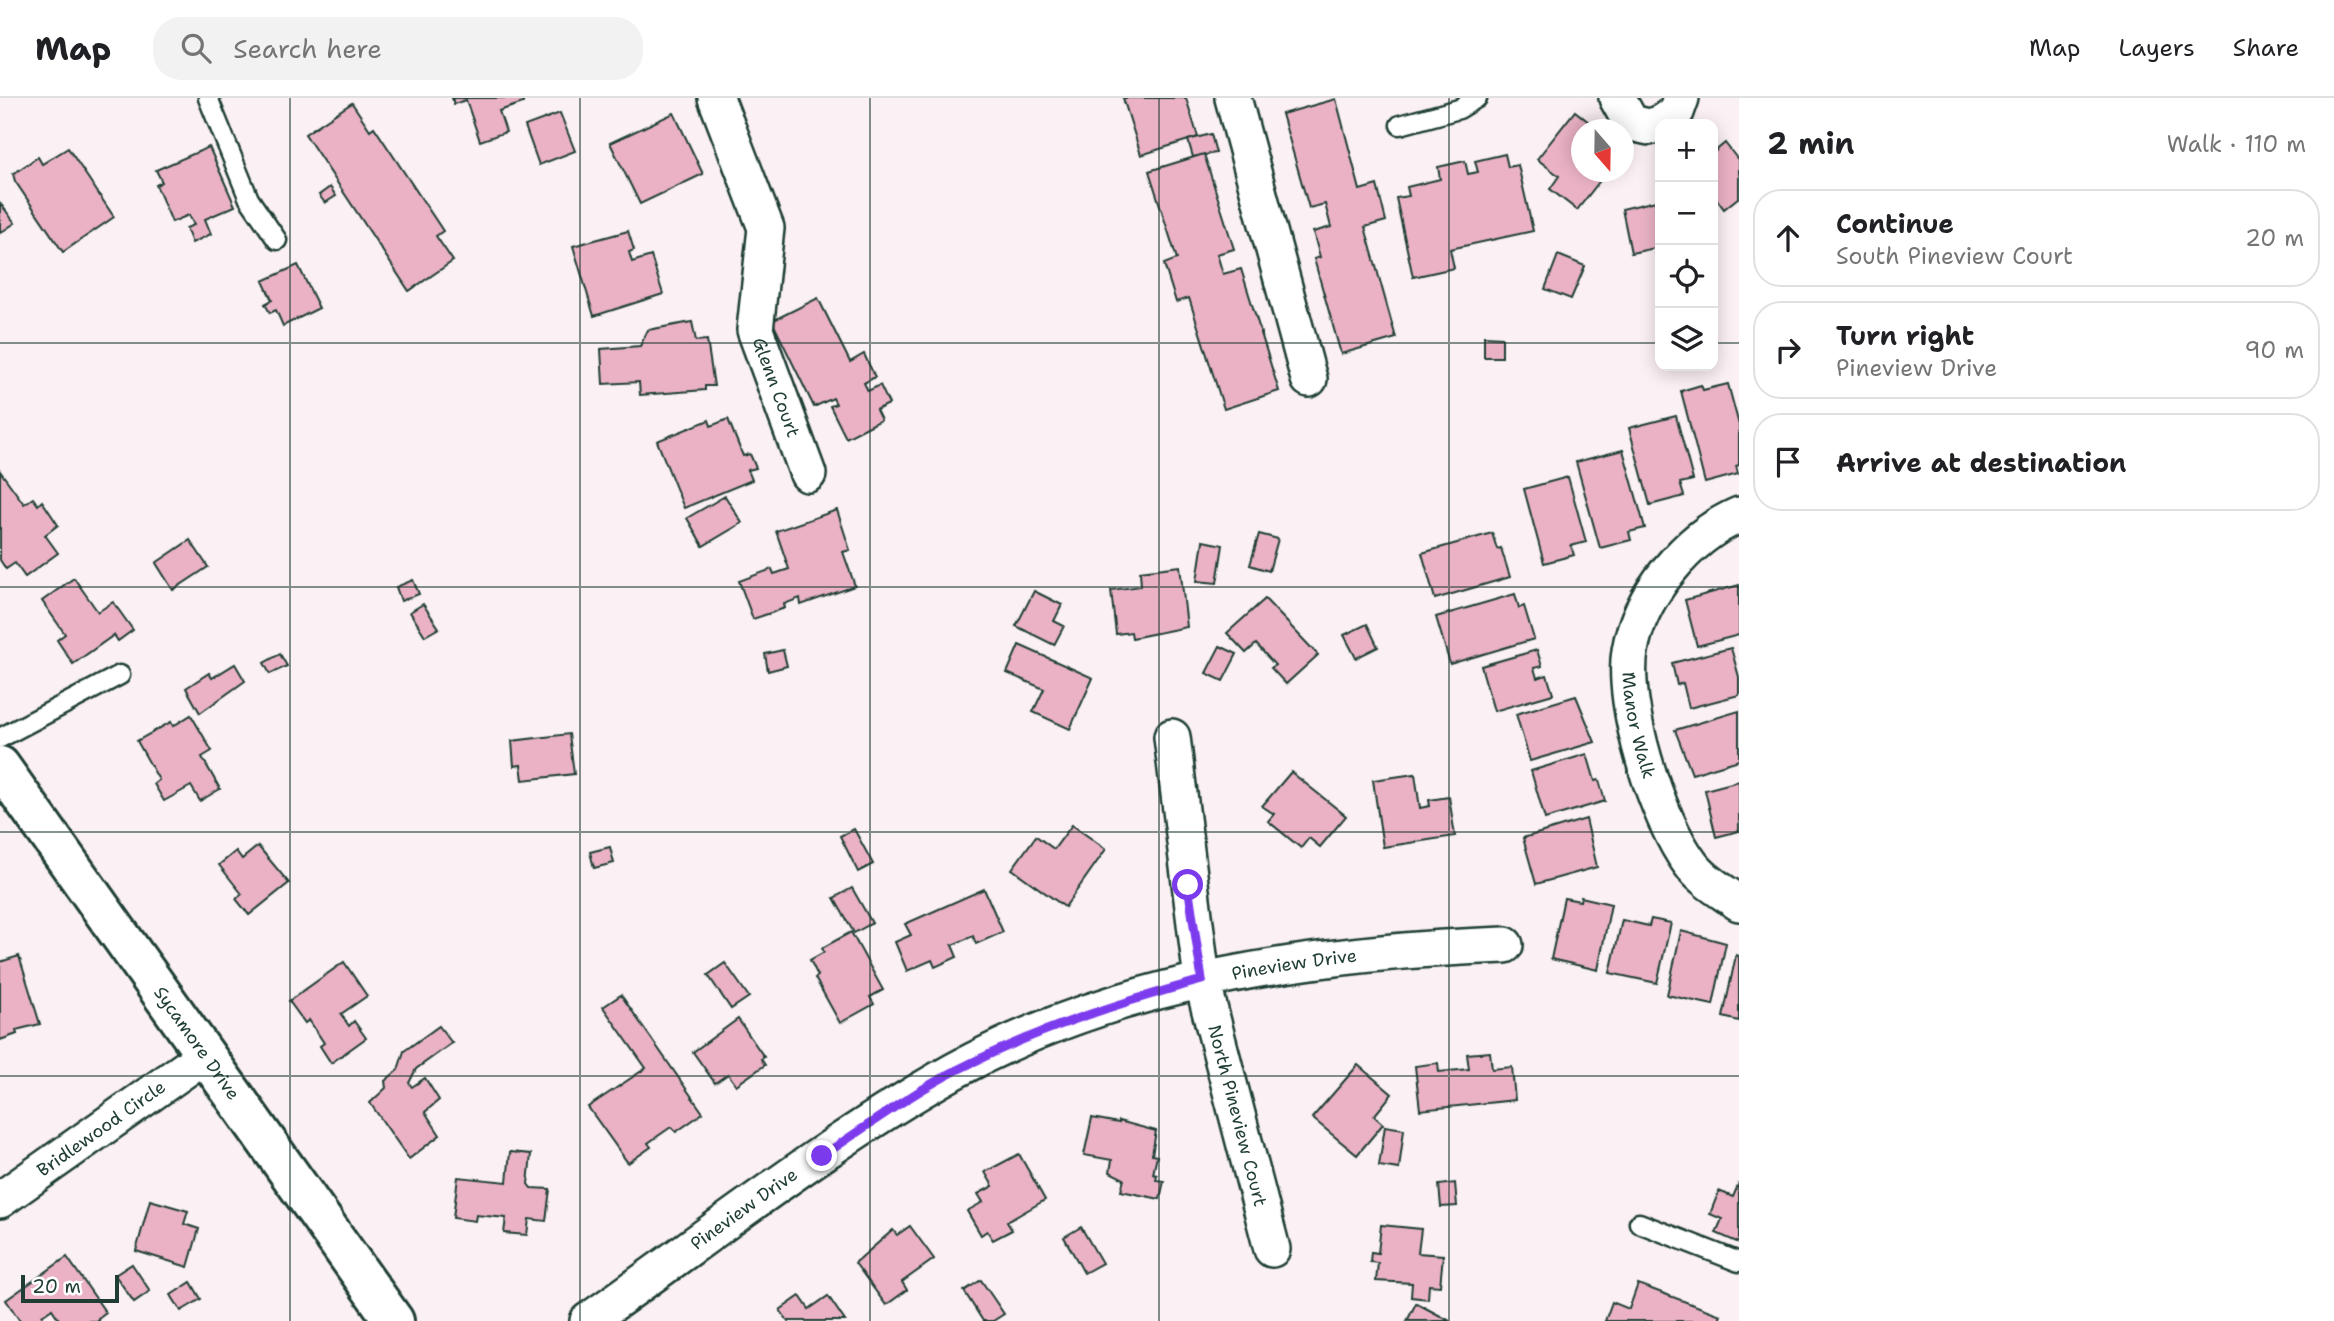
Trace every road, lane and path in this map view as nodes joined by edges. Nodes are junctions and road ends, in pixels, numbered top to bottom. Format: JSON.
{"nodes":[{"id":1,"x":208,"y":98,"type":"edge"},
{"id":2,"x":716,"y":98,"type":"edge"},
{"id":3,"x":1233,"y":98,"type":"edge"},
{"id":4,"x":1476,"y":98,"type":"edge"},
{"id":5,"x":1617,"y":98,"type":"edge"},
{"id":6,"x":1681,"y":98,"type":"edge"},
{"id":7,"x":1667,"y":119,"type":"edge"},
{"id":8,"x":1400,"y":125,"type":"dead end"},
{"id":9,"x":1655,"y":125,"type":"edge"},
{"id":10,"x":277,"y":240,"type":"dead end"},
{"id":11,"x":1309,"y":379,"type":"dead end"},
{"id":12,"x":808,"y":474,"type":"dead end"},
{"id":13,"x":1739,"y":514,"type":"edge"},
{"id":14,"x":120,"y":675,"type":"dead end"},
{"id":15,"x":1172,"y":737,"type":"dead end"},
{"id":16,"x":0,"y":738,"type":"edge"},
{"id":17,"x":0,"y":766,"type":"edge"},
{"id":18,"x":1739,"y":903,"type":"edge"},
{"id":19,"x":1505,"y":945,"type":"dead end"},
{"id":20,"x":1202,"y":980,"type":"junction"},
{"id":21,"x":204,"y":1056,"type":"junction"},
{"id":22,"x":0,"y":1200,"type":"edge"},
{"id":23,"x":1639,"y":1223,"type":"dead end"},
{"id":24,"x":1272,"y":1250,"type":"dead end"},
{"id":25,"x":1739,"y":1262,"type":"edge"},
{"id":26,"x":394,"y":1321,"type":"edge"},
{"id":27,"x":588,"y":1321,"type":"edge"}],
"edges":[{"from":1,"to":10,"type":"lane"},
{"from":2,"to":12,"type":"street","name":"Glenn Court"},
{"from":3,"to":11,"type":"street"},
{"from":4,"to":8,"type":"lane"},
{"from":5,"to":9,"type":"street"},
{"from":6,"to":7,"type":"street"},
{"from":13,"to":18,"type":"street","name":"Manor Walk"},
{"from":14,"to":16,"type":"lane"},
{"from":15,"to":20,"type":"street","name":"North Pineview Court"},
{"from":17,"to":21,"type":"street","name":"Sycamore Drive"},
{"from":19,"to":20,"type":"street","name":"Pineview Drive"},
{"from":20,"to":24,"type":"street","name":"North Pineview Court"},
{"from":20,"to":27,"type":"street","name":"Pineview Drive"},
{"from":21,"to":22,"type":"street","name":"Bridlewood Circle"},
{"from":21,"to":26,"type":"street","name":"Sycamore Drive"},
{"from":23,"to":25,"type":"lane"}]}
